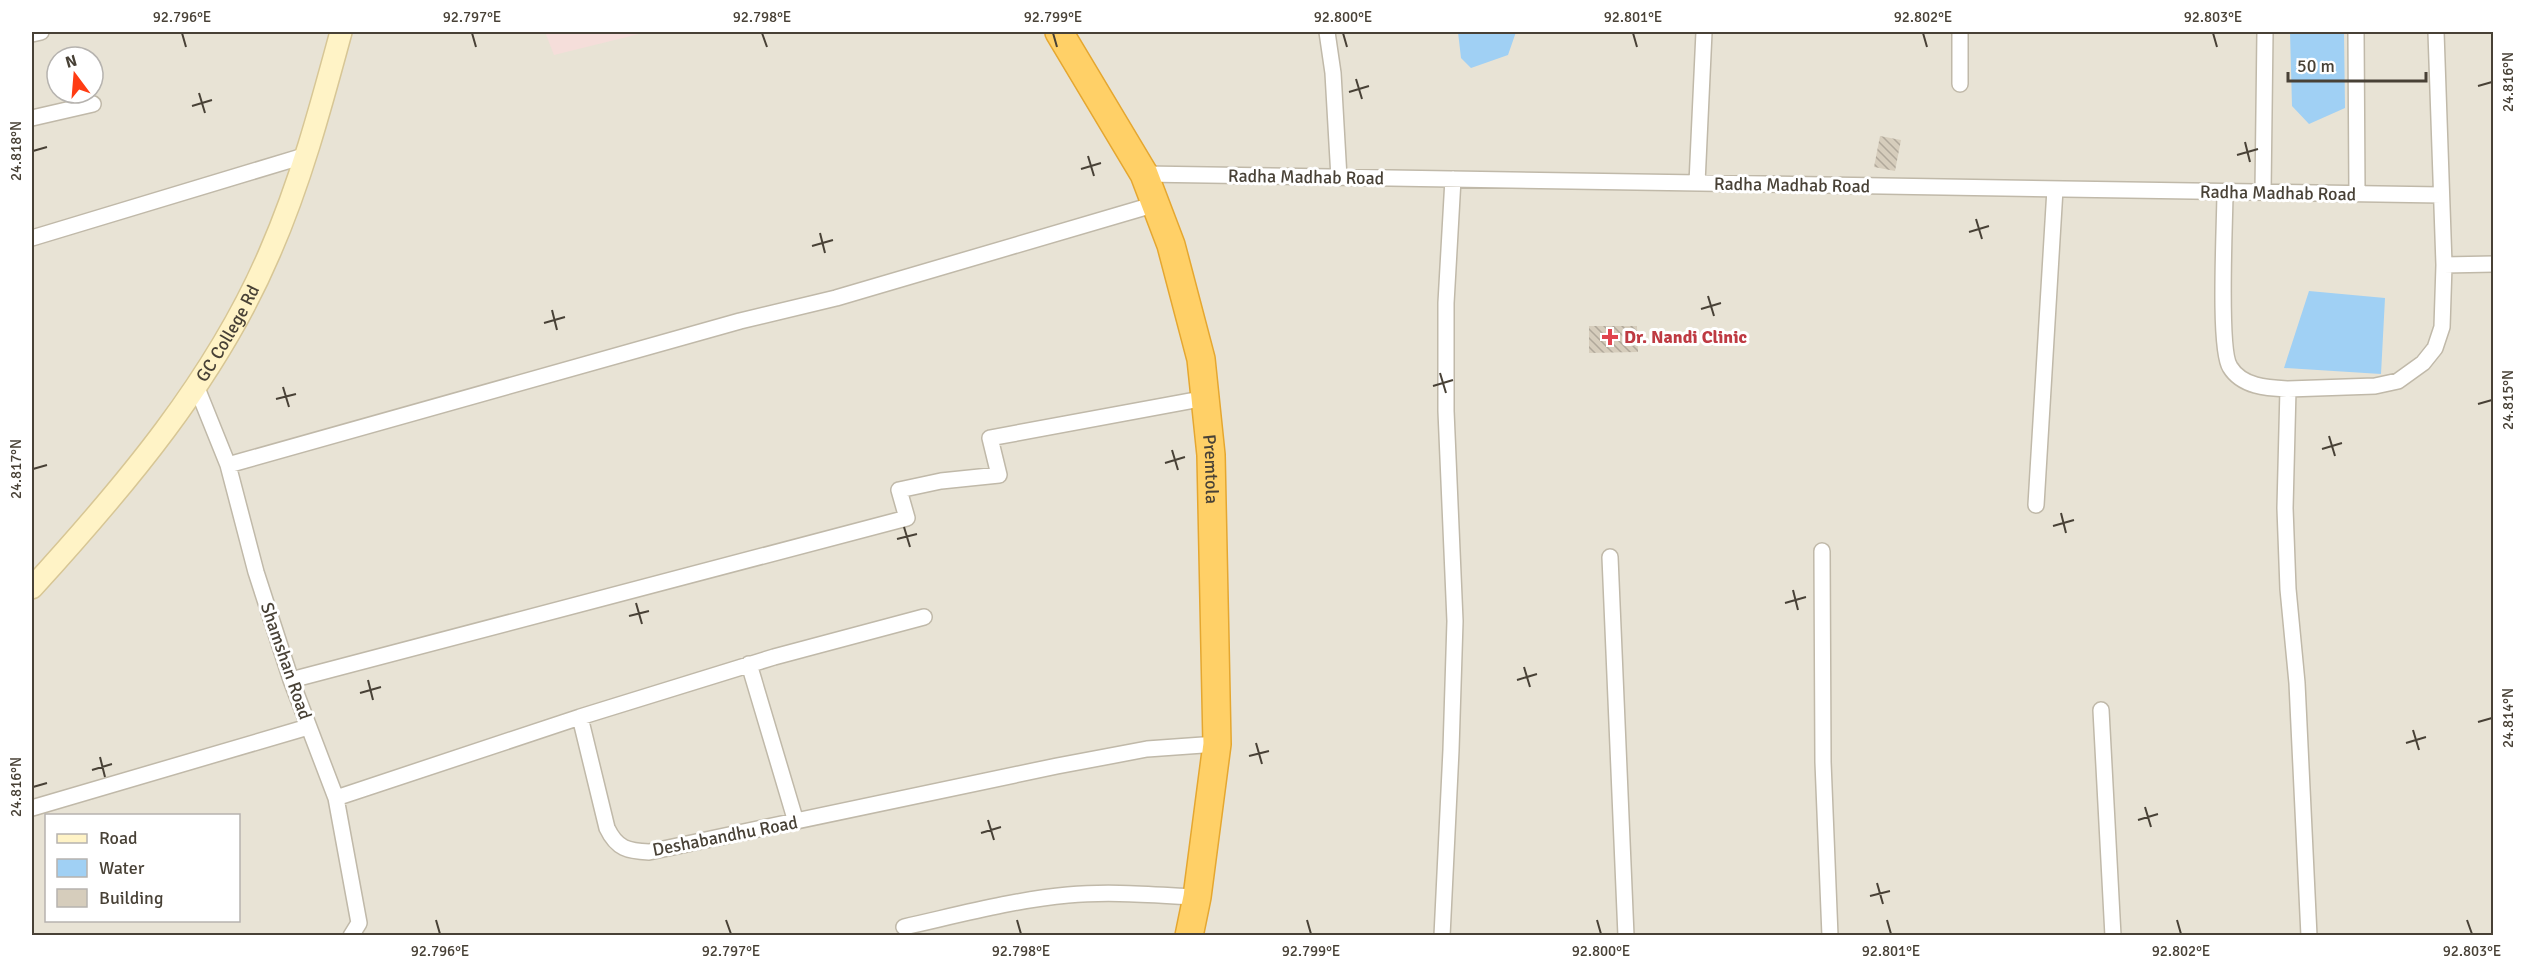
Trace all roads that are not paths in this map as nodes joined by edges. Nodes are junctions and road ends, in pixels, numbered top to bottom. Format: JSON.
{"nodes":[{"id":1,"x":41,"y":32,"type":"edge"},
{"id":2,"x":341,"y":32,"type":"edge"},
{"id":3,"x":1059,"y":32,"type":"edge"},
{"id":4,"x":1327,"y":32,"type":"edge"},
{"id":5,"x":1704,"y":32,"type":"edge"},
{"id":6,"x":1960,"y":32,"type":"edge"},
{"id":7,"x":2265,"y":32,"type":"edge"},
{"id":8,"x":2356,"y":32,"type":"edge"},
{"id":9,"x":2436,"y":32,"type":"edge"},
{"id":10,"x":32,"y":34,"type":"edge"},
{"id":11,"x":1960,"y":84,"type":"dead end"},
{"id":12,"x":89,"y":105,"type":"edge"},
{"id":13,"x":32,"y":118,"type":"edge"},
{"id":14,"x":307,"y":155,"type":"junction"},
{"id":15,"x":1144,"y":174,"type":"junction"},
{"id":16,"x":1339,"y":177,"type":"junction"},
{"id":17,"x":1453,"y":179,"type":"junction"},
{"id":18,"x":1698,"y":183,"type":"junction"},
{"id":19,"x":2055,"y":189,"type":"junction"},
{"id":20,"x":2225,"y":192,"type":"junction"},
{"id":21,"x":2263,"y":192,"type":"junction"},
{"id":22,"x":2357,"y":194,"type":"junction"},
{"id":23,"x":2441,"y":195,"type":"junction"},
{"id":24,"x":1156,"y":204,"type":"junction"},
{"id":25,"x":32,"y":238,"type":"edge"},
{"id":26,"x":2493,"y":264,"type":"edge"},
{"id":27,"x":2444,"y":265,"type":"junction"},
{"id":28,"x":197,"y":388,"type":"junction"},
{"id":29,"x":2288,"y":389,"type":"junction"},
{"id":30,"x":1206,"y":398,"type":"junction"},
{"id":31,"x":228,"y":465,"type":"junction"},
{"id":32,"x":2036,"y":505,"type":"dead end"},
{"id":33,"x":1822,"y":551,"type":"dead end"},
{"id":34,"x":1610,"y":557,"type":"dead end"},
{"id":35,"x":32,"y":588,"type":"edge"},
{"id":36,"x":924,"y":617,"type":"dead end"},
{"id":37,"x":750,"y":664,"type":"junction"},
{"id":38,"x":291,"y":680,"type":"junction"},
{"id":39,"x":2102,"y":710,"type":"dead end"},
{"id":40,"x":580,"y":717,"type":"junction"},
{"id":41,"x":308,"y":727,"type":"junction"},
{"id":42,"x":1217,"y":744,"type":"junction"},
{"id":43,"x":336,"y":798,"type":"junction"},
{"id":44,"x":32,"y":808,"type":"edge"},
{"id":45,"x":796,"y":822,"type":"junction"},
{"id":46,"x":1197,"y":897,"type":"junction"},
{"id":47,"x":904,"y":927,"type":"dead end"},
{"id":48,"x":351,"y":936,"type":"edge"},
{"id":49,"x":1189,"y":936,"type":"edge"},
{"id":50,"x":1442,"y":936,"type":"edge"},
{"id":51,"x":1626,"y":936,"type":"edge"},
{"id":52,"x":1830,"y":936,"type":"edge"},
{"id":53,"x":2113,"y":936,"type":"edge"},
{"id":54,"x":2309,"y":936,"type":"edge"}],
"edges":[{"from":1,"to":10,"type":"street"},
{"from":2,"to":14,"type":"main road","name":"GC College Rd"},
{"from":3,"to":15,"type":"highway","name":"Premtola"},
{"from":4,"to":16,"type":"street"},
{"from":5,"to":18,"type":"street"},
{"from":6,"to":11,"type":"street"},
{"from":7,"to":21,"type":"street"},
{"from":8,"to":22,"type":"street"},
{"from":9,"to":23,"type":"street"},
{"from":12,"to":13,"type":"street"},
{"from":14,"to":25,"type":"street"},
{"from":14,"to":28,"type":"main road","name":"GC College Rd"},
{"from":15,"to":16,"type":"street","name":"Radha Madhab Road"},
{"from":15,"to":24,"type":"highway","name":"Premtola"},
{"from":16,"to":17,"type":"street","name":"Radha Madhab Road"},
{"from":17,"to":18,"type":"street","name":"Radha Madhab Road"},
{"from":17,"to":50,"type":"street"},
{"from":18,"to":19,"type":"street","name":"Radha Madhab Road"},
{"from":19,"to":20,"type":"street","name":"Radha Madhab Road"},
{"from":19,"to":32,"type":"street"},
{"from":20,"to":21,"type":"street","name":"Radha Madhab Road"},
{"from":20,"to":29,"type":"street"},
{"from":21,"to":22,"type":"street","name":"Radha Madhab Road"},
{"from":22,"to":23,"type":"street","name":"Radha Madhab Road"},
{"from":23,"to":27,"type":"street"},
{"from":24,"to":30,"type":"highway","name":"Premtola"},
{"from":24,"to":31,"type":"street"},
{"from":26,"to":27,"type":"street"},
{"from":27,"to":29,"type":"street"},
{"from":28,"to":31,"type":"street","name":"Shamshan Road"},
{"from":28,"to":35,"type":"main road","name":"GC College Rd"},
{"from":29,"to":54,"type":"street"},
{"from":30,"to":38,"type":"street"},
{"from":30,"to":42,"type":"highway","name":"Premtola"},
{"from":31,"to":38,"type":"street","name":"Shamshan Road"},
{"from":33,"to":52,"type":"street"},
{"from":34,"to":51,"type":"street"},
{"from":36,"to":37,"type":"street"},
{"from":37,"to":40,"type":"street"},
{"from":37,"to":45,"type":"street"},
{"from":38,"to":41,"type":"street","name":"Shamshan Road"},
{"from":39,"to":53,"type":"street"},
{"from":40,"to":43,"type":"street"},
{"from":40,"to":45,"type":"street","name":"Deshabandhu Road"},
{"from":41,"to":43,"type":"street","name":"Shamshan Road"},
{"from":41,"to":44,"type":"street"},
{"from":42,"to":45,"type":"street","name":"Deshabandhu Road"},
{"from":42,"to":46,"type":"highway","name":"Premtola"},
{"from":43,"to":48,"type":"street","name":"Shamshan Road"},
{"from":46,"to":47,"type":"street"},
{"from":46,"to":49,"type":"highway","name":"Premtola"}]}
